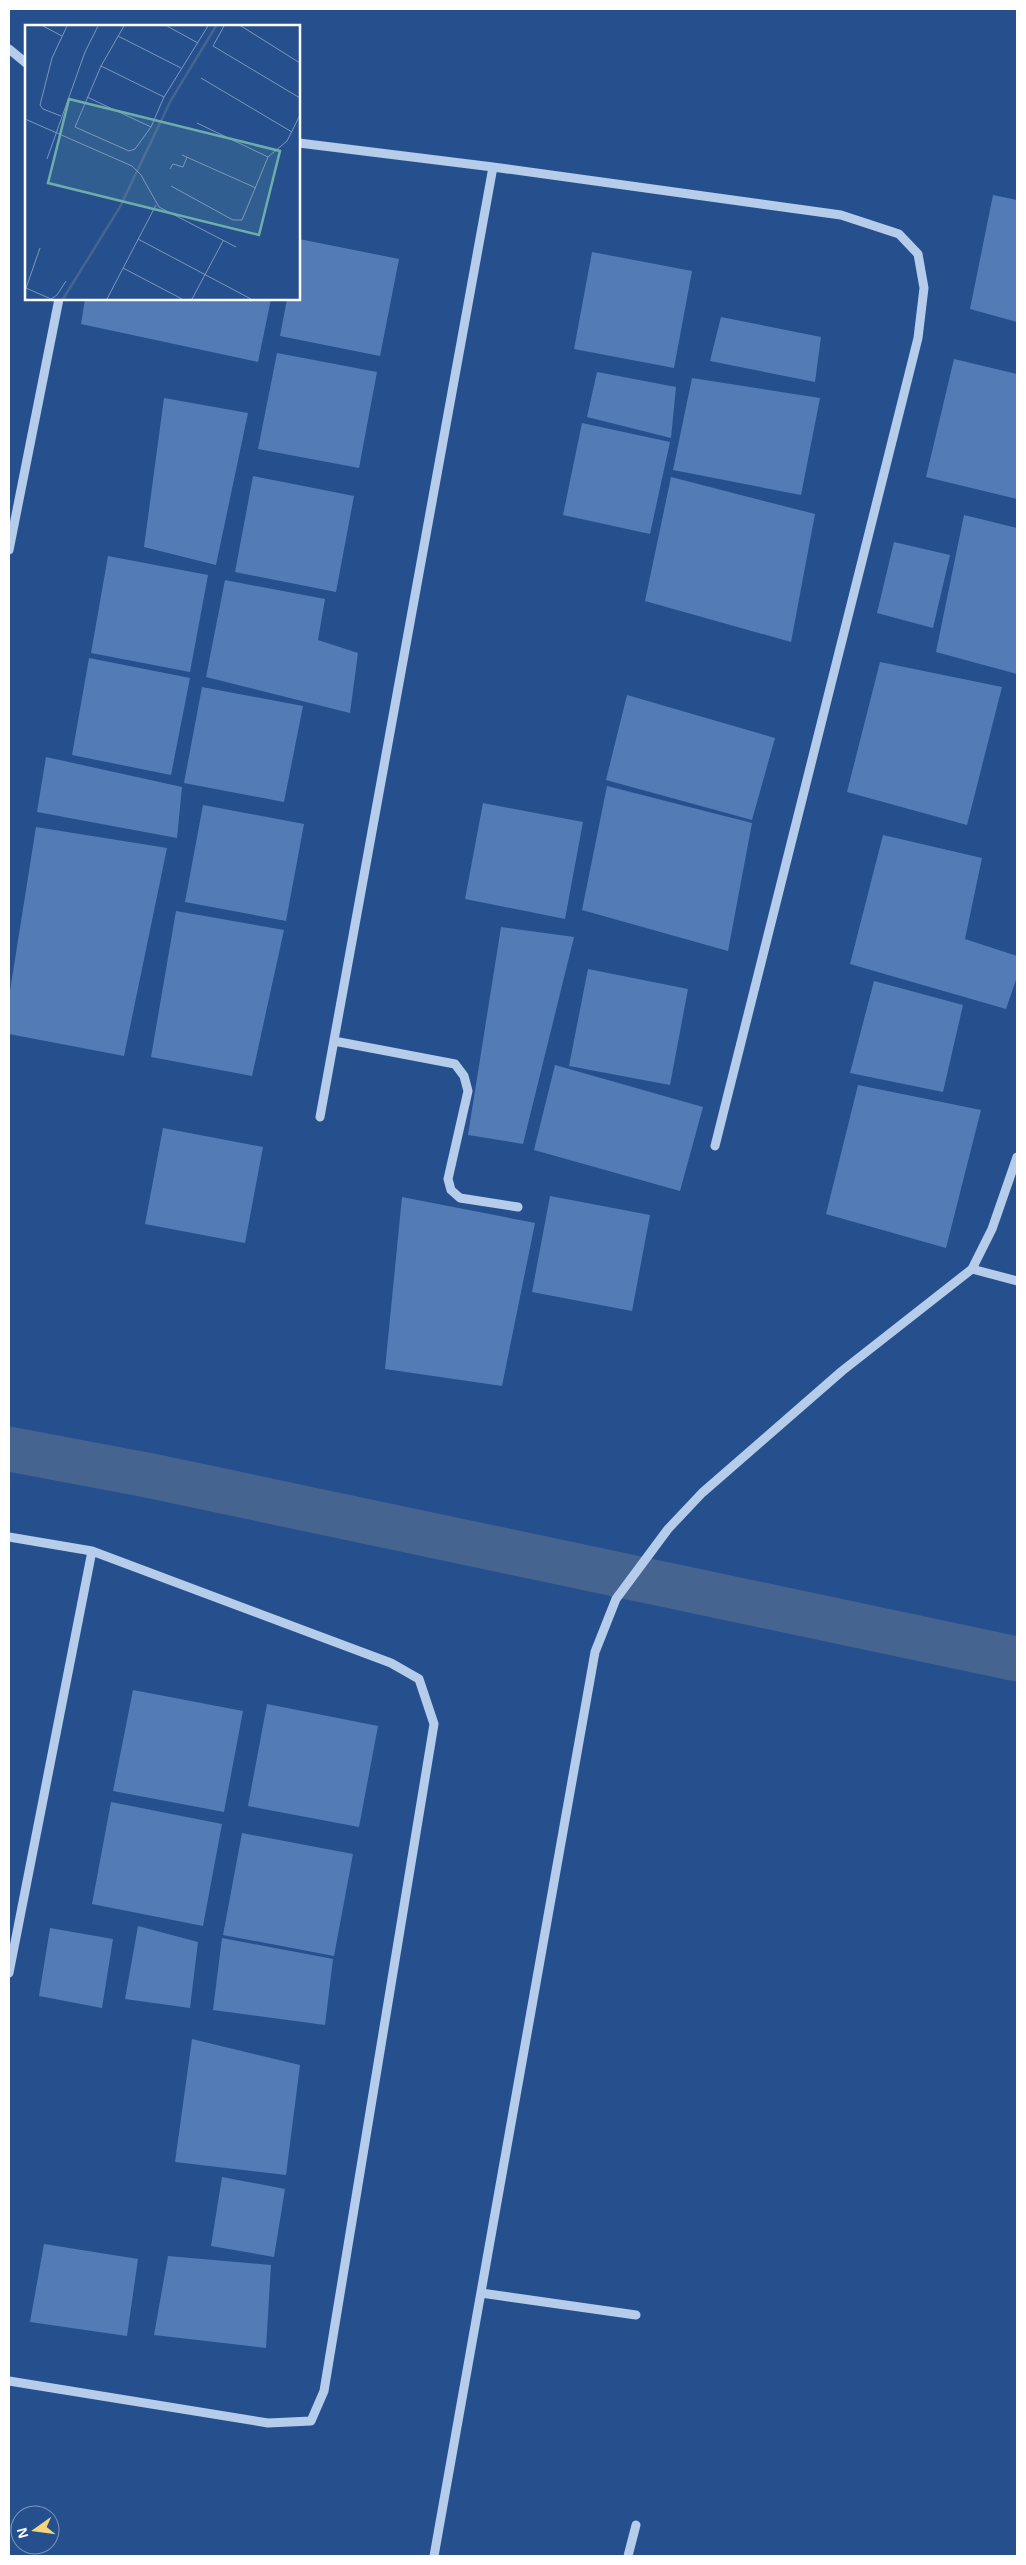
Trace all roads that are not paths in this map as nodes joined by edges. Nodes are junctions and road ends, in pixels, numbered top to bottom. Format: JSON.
{"nodes":[{"id":1,"x":9,"y":49,"type":"edge"},
{"id":2,"x":25,"y":62,"type":"edge"},
{"id":3,"x":300,"y":143,"type":"edge"},
{"id":4,"x":493,"y":167,"type":"junction"},
{"id":5,"x":59,"y":300,"type":"edge"},
{"id":6,"x":9,"y":550,"type":"edge"},
{"id":7,"x":334,"y":1041,"type":"junction"},
{"id":8,"x":320,"y":1117,"type":"dead end"},
{"id":9,"x":714,"y":1146,"type":"dead end"},
{"id":10,"x":1017,"y":1157,"type":"edge"},
{"id":11,"x":518,"y":1207,"type":"dead end"},
{"id":12,"x":972,"y":1269,"type":"junction"},
{"id":13,"x":1017,"y":1281,"type":"edge"},
{"id":14,"x":9,"y":1537,"type":"edge"},
{"id":15,"x":92,"y":1551,"type":"junction"},
{"id":16,"x":9,"y":1973,"type":"edge"},
{"id":17,"x":481,"y":2294,"type":"junction"},
{"id":18,"x":636,"y":2315,"type":"dead end"},
{"id":19,"x":9,"y":2381,"type":"edge"},
{"id":20,"x":636,"y":2525,"type":"dead end"},
{"id":21,"x":434,"y":2556,"type":"edge"},
{"id":22,"x":628,"y":2556,"type":"edge"}],
"edges":[{"from":1,"to":2,"type":"street"},
{"from":3,"to":4,"type":"street"},
{"from":4,"to":7,"type":"street"},
{"from":4,"to":9,"type":"street"},
{"from":5,"to":6,"type":"street"},
{"from":7,"to":8,"type":"street"},
{"from":7,"to":11,"type":"street"},
{"from":10,"to":12,"type":"street"},
{"from":12,"to":13,"type":"street"},
{"from":12,"to":17,"type":"street"},
{"from":14,"to":15,"type":"street"},
{"from":15,"to":16,"type":"street"},
{"from":15,"to":19,"type":"street"},
{"from":17,"to":18,"type":"street"},
{"from":17,"to":21,"type":"street"},
{"from":20,"to":22,"type":"street"}]}
